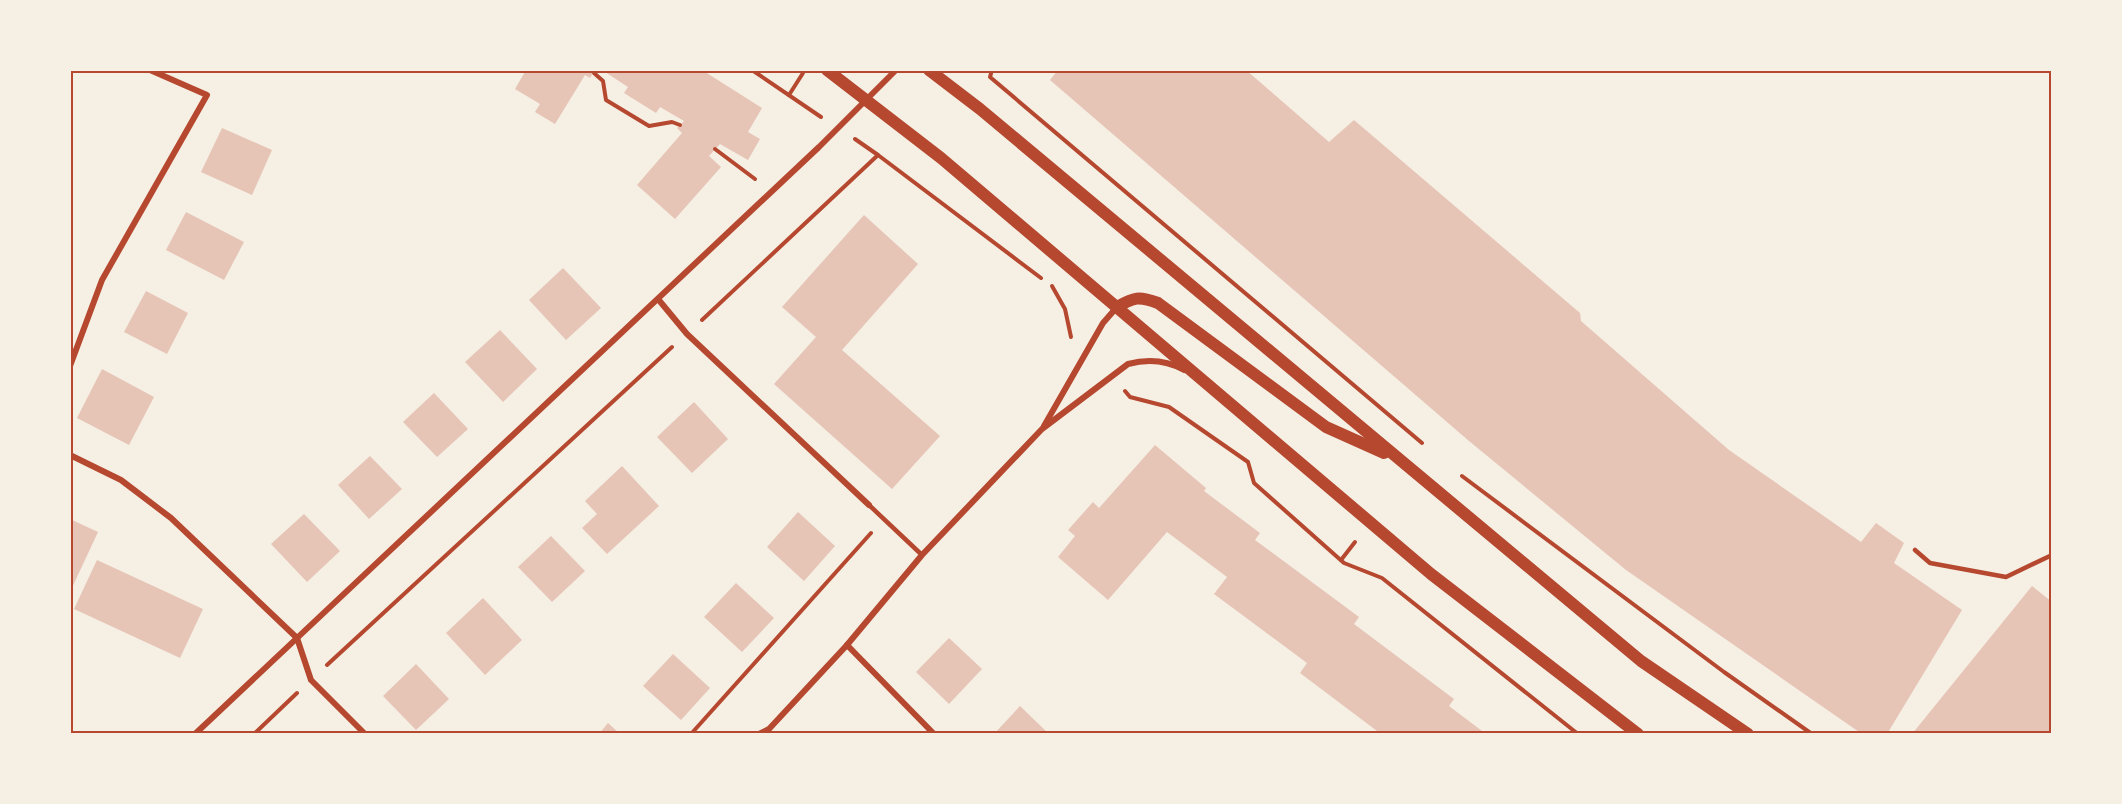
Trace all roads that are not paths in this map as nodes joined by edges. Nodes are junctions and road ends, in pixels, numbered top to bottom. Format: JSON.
{"nodes":[{"id":1,"x":150,"y":70,"type":"edge"},
{"id":2,"x":827,"y":70,"type":"edge"},
{"id":3,"x":897,"y":70,"type":"edge"},
{"id":4,"x":929,"y":70,"type":"edge"},
{"id":5,"x":867,"y":100,"type":"junction"},
{"id":6,"x":658,"y":299,"type":"junction"},
{"id":7,"x":1117,"y":307,"type":"junction"},
{"id":8,"x":70,"y":366,"type":"edge"},
{"id":9,"x":1203,"y":380,"type":"junction"},
{"id":10,"x":1042,"y":429,"type":"junction"},
{"id":11,"x":70,"y":455,"type":"edge"},
{"id":12,"x":1399,"y":459,"type":"junction"},
{"id":13,"x":869,"y":505,"type":"joint"},
{"id":14,"x":1915,"y":550,"type":"dead end"},
{"id":15,"x":922,"y":555,"type":"junction"},
{"id":16,"x":2052,"y":555,"type":"edge"},
{"id":17,"x":297,"y":638,"type":"junction"},
{"id":18,"x":847,"y":645,"type":"junction"},
{"id":19,"x":769,"y":731,"type":"edge"},
{"id":20,"x":195,"y":734,"type":"edge"},
{"id":21,"x":365,"y":734,"type":"edge"},
{"id":22,"x":759,"y":734,"type":"edge"},
{"id":23,"x":934,"y":734,"type":"edge"},
{"id":24,"x":1638,"y":734,"type":"edge"},
{"id":25,"x":1748,"y":734,"type":"edge"}],
"edges":[{"from":1,"to":8,"type":"street"},
{"from":2,"to":5,"type":"main road"},
{"from":3,"to":5,"type":"street"},
{"from":4,"to":12,"type":"main road"},
{"from":5,"to":6,"type":"street"},
{"from":5,"to":7,"type":"main road"},
{"from":6,"to":13,"type":"street"},
{"from":6,"to":17,"type":"street"},
{"from":7,"to":9,"type":"main road"},
{"from":7,"to":10,"type":"street"},
{"from":7,"to":12,"type":"main road"},
{"from":9,"to":10,"type":"street"},
{"from":9,"to":24,"type":"main road"},
{"from":10,"to":15,"type":"street"},
{"from":11,"to":17,"type":"street"},
{"from":12,"to":25,"type":"main road"},
{"from":13,"to":15,"type":"lane"},
{"from":14,"to":16,"type":"lane"},
{"from":15,"to":18,"type":"street"},
{"from":17,"to":20,"type":"street"},
{"from":17,"to":21,"type":"street"},
{"from":18,"to":19,"type":"street"},
{"from":18,"to":23,"type":"street"},
{"from":19,"to":22,"type":"street"}]}
